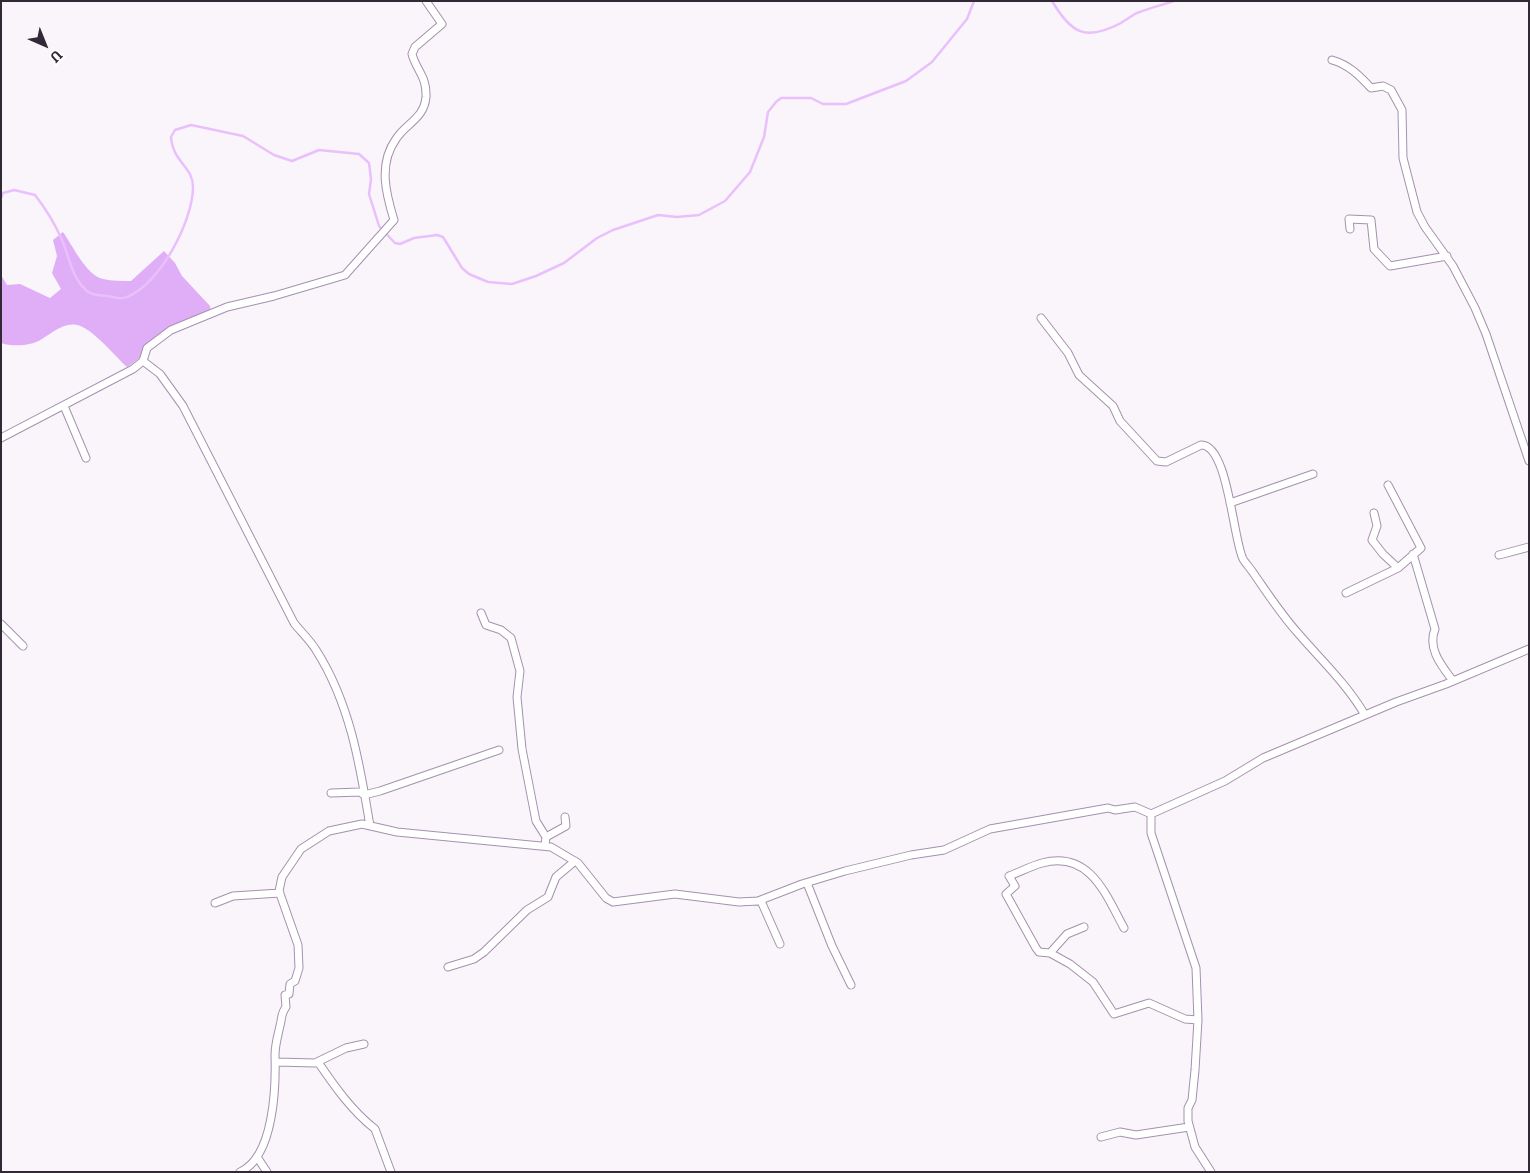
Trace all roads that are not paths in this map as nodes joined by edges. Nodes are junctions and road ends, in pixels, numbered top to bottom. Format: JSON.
{"nodes":[{"id":1,"x":426,"y":1,"type":"edge"},
{"id":2,"x":1332,"y":60,"type":"dead end"},
{"id":3,"x":1350,"y":229,"type":"dead end"},
{"id":4,"x":1447,"y":256,"type":"junction"},
{"id":5,"x":1041,"y":318,"type":"dead end"},
{"id":6,"x":143,"y":361,"type":"junction"},
{"id":7,"x":64,"y":406,"type":"junction"},
{"id":8,"x":1,"y":438,"type":"edge"},
{"id":9,"x":86,"y":458,"type":"dead end"},
{"id":10,"x":1529,"y":461,"type":"edge"},
{"id":11,"x":1313,"y":474,"type":"dead end"},
{"id":12,"x":1388,"y":485,"type":"dead end"},
{"id":13,"x":1230,"y":503,"type":"junction"},
{"id":14,"x":1374,"y":513,"type":"dead end"},
{"id":15,"x":1529,"y":547,"type":"edge"},
{"id":16,"x":1413,"y":554,"type":"junction"},
{"id":17,"x":1499,"y":555,"type":"dead end"},
{"id":18,"x":1398,"y":568,"type":"junction"},
{"id":19,"x":1346,"y":593,"type":"dead end"},
{"id":20,"x":482,"y":614,"type":"dead end"},
{"id":21,"x":1,"y":624,"type":"edge"},
{"id":22,"x":23,"y":646,"type":"dead end"},
{"id":23,"x":1529,"y":649,"type":"edge"},
{"id":24,"x":1453,"y":681,"type":"junction"},
{"id":25,"x":1365,"y":715,"type":"junction"},
{"id":26,"x":499,"y":750,"type":"dead end"},
{"id":27,"x":331,"y":793,"type":"dead end"},
{"id":28,"x":364,"y":795,"type":"junction"},
{"id":29,"x":1151,"y":814,"type":"junction"},
{"id":30,"x":565,"y":817,"type":"dead end"},
{"id":31,"x":370,"y":826,"type":"junction"},
{"id":32,"x":546,"y":837,"type":"junction"},
{"id":33,"x":545,"y":846,"type":"junction"},
{"id":34,"x":574,"y":860,"type":"junction"},
{"id":35,"x":807,"y":882,"type":"junction"},
{"id":36,"x":280,"y":893,"type":"junction"},
{"id":37,"x":761,"y":901,"type":"junction"},
{"id":38,"x":215,"y":903,"type":"dead end"},
{"id":39,"x":1084,"y":927,"type":"dead end"},
{"id":40,"x":1124,"y":928,"type":"dead end"},
{"id":41,"x":780,"y":944,"type":"dead end"},
{"id":42,"x":1050,"y":953,"type":"junction"},
{"id":43,"x":448,"y":967,"type":"dead end"},
{"id":44,"x":851,"y":985,"type":"dead end"},
{"id":45,"x":1198,"y":1020,"type":"junction"},
{"id":46,"x":364,"y":1044,"type":"dead end"},
{"id":47,"x":276,"y":1062,"type":"junction"},
{"id":48,"x":320,"y":1062,"type":"junction"},
{"id":49,"x":1189,"y":1127,"type":"junction"},
{"id":50,"x":1101,"y":1137,"type":"dead end"},
{"id":51,"x":257,"y":1157,"type":"junction"},
{"id":52,"x":240,"y":1172,"type":"edge"},
{"id":53,"x":267,"y":1172,"type":"edge"},
{"id":54,"x":391,"y":1172,"type":"edge"},
{"id":55,"x":1211,"y":1172,"type":"edge"}],
"edges":[{"from":1,"to":6,"type":"street"},
{"from":2,"to":4,"type":"street"},
{"from":3,"to":4,"type":"street"},
{"from":4,"to":10,"type":"street"},
{"from":5,"to":13,"type":"street"},
{"from":6,"to":7,"type":"street"},
{"from":6,"to":28,"type":"street"},
{"from":7,"to":8,"type":"street"},
{"from":7,"to":9,"type":"street"},
{"from":11,"to":13,"type":"street"},
{"from":12,"to":16,"type":"street"},
{"from":13,"to":25,"type":"street"},
{"from":14,"to":18,"type":"street"},
{"from":15,"to":17,"type":"street"},
{"from":16,"to":18,"type":"street"},
{"from":16,"to":24,"type":"street"},
{"from":18,"to":19,"type":"street"},
{"from":20,"to":32,"type":"street"},
{"from":21,"to":22,"type":"street"},
{"from":23,"to":24,"type":"street"},
{"from":24,"to":25,"type":"street"},
{"from":25,"to":29,"type":"street"},
{"from":26,"to":28,"type":"street"},
{"from":27,"to":28,"type":"street"},
{"from":28,"to":31,"type":"street"},
{"from":29,"to":35,"type":"street"},
{"from":29,"to":45,"type":"street"},
{"from":30,"to":32,"type":"street"},
{"from":31,"to":33,"type":"street"},
{"from":31,"to":36,"type":"street"},
{"from":32,"to":33,"type":"street"},
{"from":33,"to":34,"type":"street"},
{"from":34,"to":37,"type":"street"},
{"from":34,"to":43,"type":"street"},
{"from":35,"to":37,"type":"street"},
{"from":35,"to":44,"type":"street"},
{"from":36,"to":38,"type":"street"},
{"from":36,"to":47,"type":"street"},
{"from":37,"to":41,"type":"street"},
{"from":39,"to":42,"type":"street"},
{"from":40,"to":42,"type":"street"},
{"from":42,"to":45,"type":"street"},
{"from":45,"to":49,"type":"street"},
{"from":46,"to":48,"type":"street"},
{"from":47,"to":48,"type":"street"},
{"from":47,"to":51,"type":"street"},
{"from":48,"to":54,"type":"street"},
{"from":49,"to":50,"type":"street"},
{"from":49,"to":55,"type":"street"},
{"from":51,"to":52,"type":"street"},
{"from":51,"to":53,"type":"street"}]}
